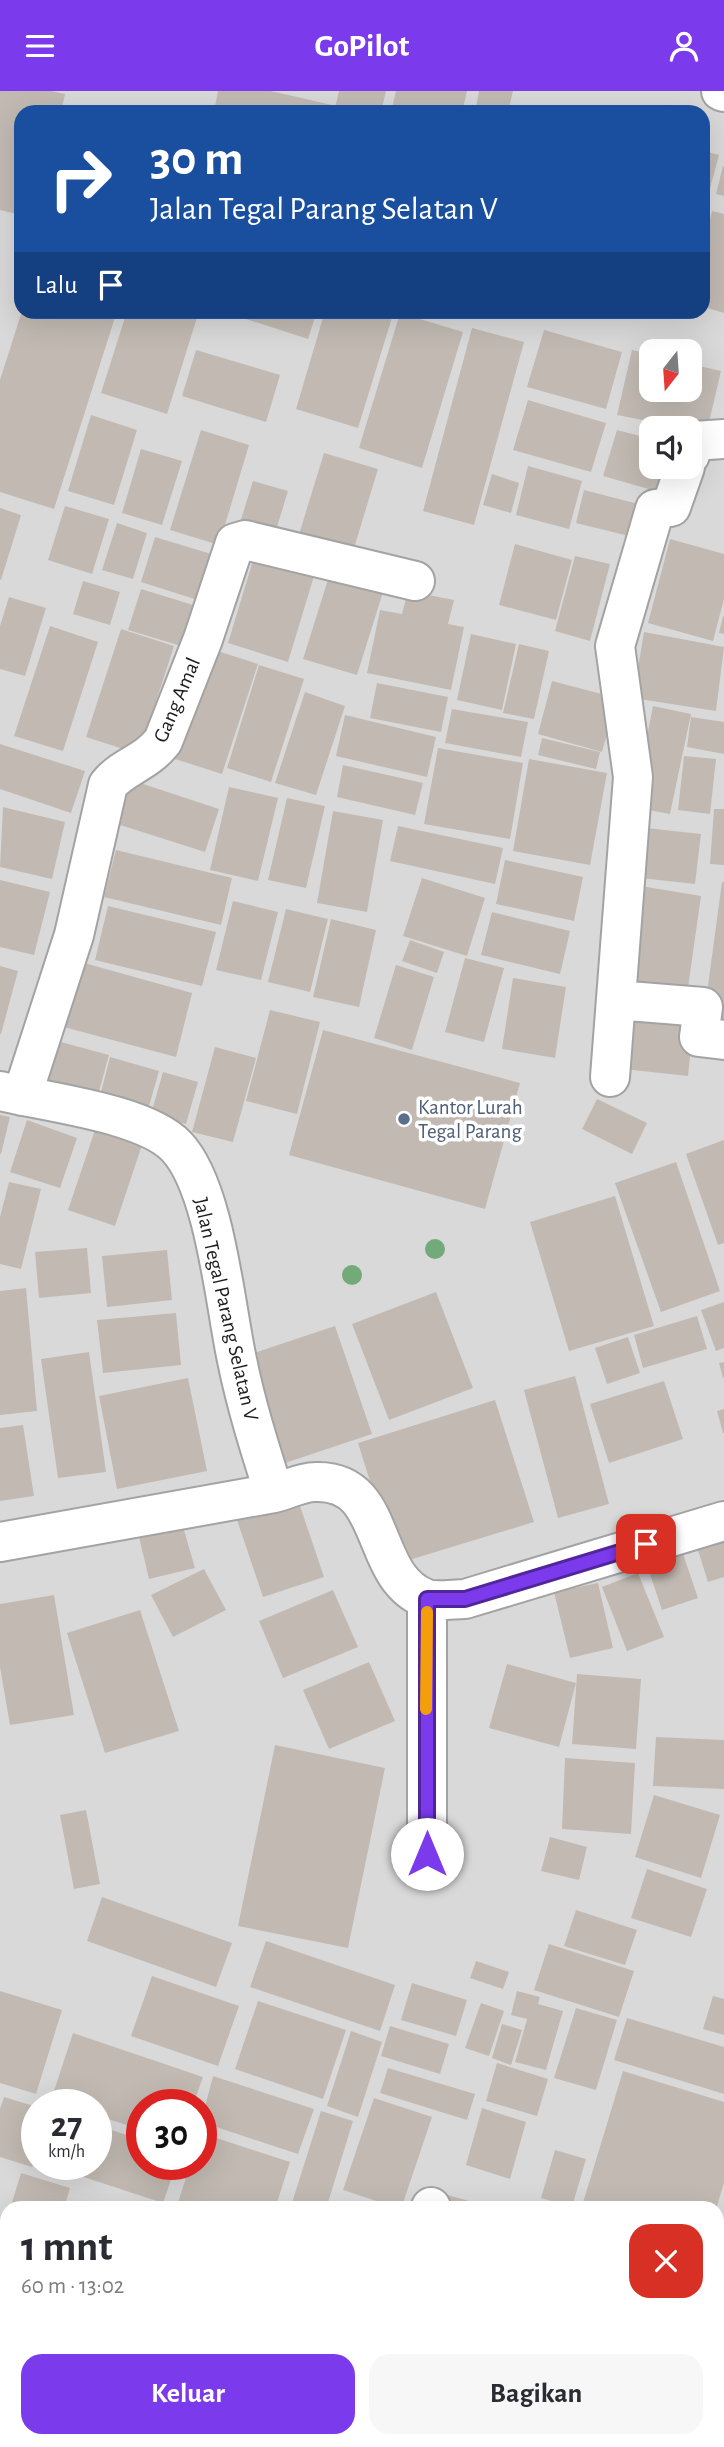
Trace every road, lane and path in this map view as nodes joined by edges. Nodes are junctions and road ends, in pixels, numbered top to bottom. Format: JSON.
{"nodes":[{"id":1,"x":724,"y":439,"type":"edge"},
{"id":2,"x":702,"y":440,"type":"edge"},
{"id":3,"x":681,"y":479,"type":"edge"},
{"id":4,"x":415,"y":581,"type":"dead end"},
{"id":5,"x":615,"y":1000,"type":"junction"},
{"id":6,"x":724,"y":1040,"type":"edge"},
{"id":7,"x":610,"y":1077,"type":"dead end"},
{"id":8,"x":11,"y":1094,"type":"edge"},
{"id":9,"x":274,"y":1493,"type":"junction"},
{"id":10,"x":724,"y":1521,"type":"edge"},
{"id":11,"x":0,"y":1542,"type":"edge"},
{"id":12,"x":427,"y":1599,"type":"junction"},
{"id":13,"x":427,"y":1854,"type":"dead end"}],
"edges":[{"from":1,"to":2,"type":"street"},
{"from":3,"to":5,"type":"street"},
{"from":4,"to":8,"type":"street","name":"Gang Amal"},
{"from":5,"to":6,"type":"street"},
{"from":5,"to":7,"type":"street"},
{"from":8,"to":9,"type":"street","name":"Jalan Tegal Parang Selatan V"},
{"from":9,"to":11,"type":"street"},
{"from":9,"to":12,"type":"street"},
{"from":10,"to":12,"type":"street"},
{"from":12,"to":13,"type":"street"}]}
